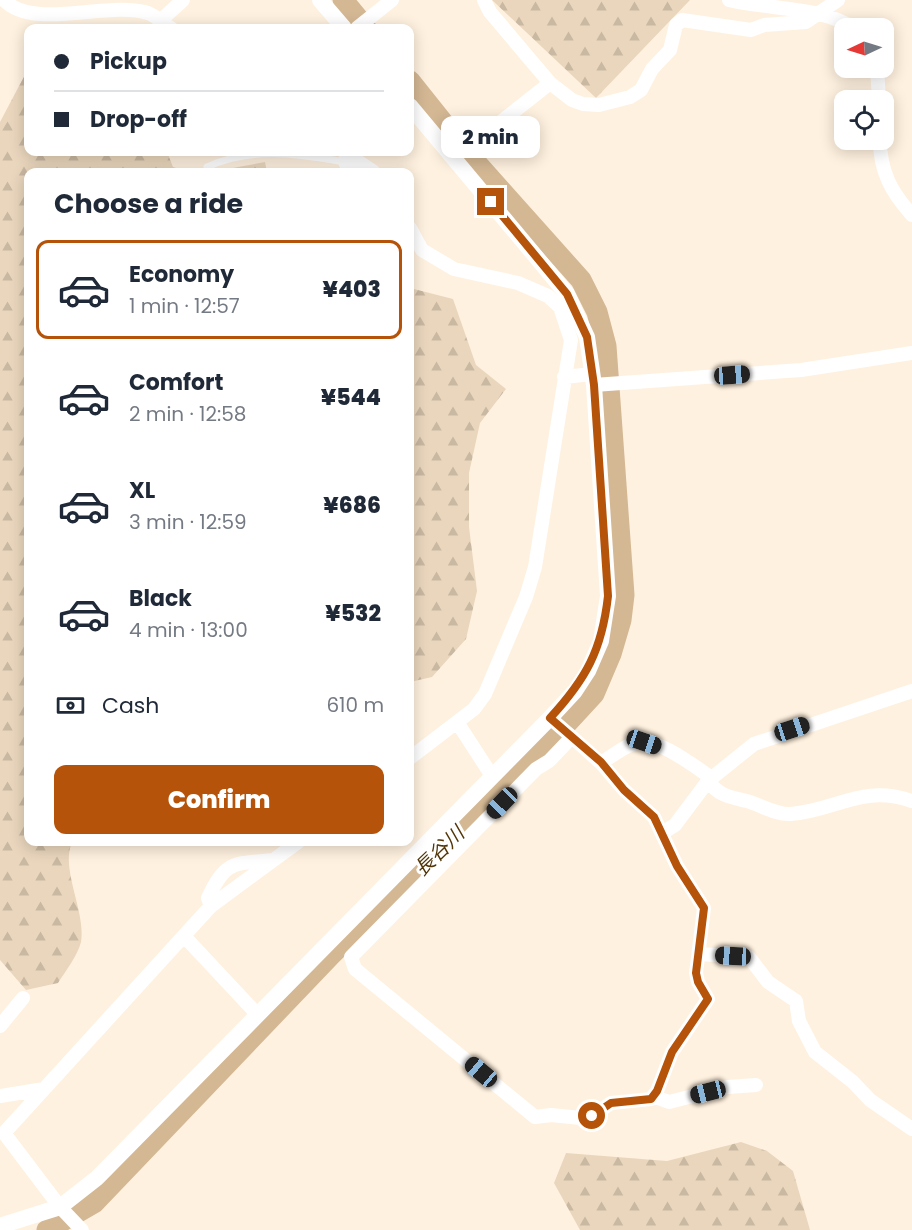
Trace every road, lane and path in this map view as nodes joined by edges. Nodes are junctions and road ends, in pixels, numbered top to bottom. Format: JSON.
{"nodes":[{"id":1,"x":4,"y":0,"type":"edge"},
{"id":2,"x":183,"y":0,"type":"edge"},
{"id":3,"x":320,"y":0,"type":"edge"},
{"id":4,"x":392,"y":0,"type":"edge"},
{"id":5,"x":484,"y":0,"type":"edge"},
{"id":6,"x":729,"y":0,"type":"edge"},
{"id":7,"x":838,"y":0,"type":"edge"},
{"id":8,"x":820,"y":15,"type":"junction"},
{"id":9,"x":834,"y":19,"type":"edge"},
{"id":10,"x":164,"y":24,"type":"edge"},
{"id":11,"x":166,"y":24,"type":"edge"},
{"id":12,"x":341,"y":24,"type":"edge"},
{"id":13,"x":362,"y":24,"type":"edge"},
{"id":14,"x":550,"y":83,"type":"junction"},
{"id":15,"x":414,"y":111,"type":"edge"},
{"id":16,"x":481,"y":144,"type":"dead end"},
{"id":17,"x":880,"y":150,"type":"edge"},
{"id":18,"x":237,"y":156,"type":"edge"},
{"id":19,"x":312,"y":156,"type":"edge"},
{"id":20,"x":347,"y":160,"type":"edge"},
{"id":21,"x":207,"y":167,"type":"dead end"},
{"id":22,"x":365,"y":168,"type":"edge"},
{"id":23,"x":912,"y":215,"type":"edge"},
{"id":24,"x":414,"y":235,"type":"edge"},
{"id":25,"x":912,"y":353,"type":"edge"},
{"id":26,"x":564,"y":377,"type":"junction"},
{"id":27,"x":593,"y":380,"type":"junction"},
{"id":28,"x":912,"y":691,"type":"edge"},
{"id":29,"x":550,"y":718,"type":"junction"},
{"id":30,"x":457,"y":722,"type":"junction"},
{"id":31,"x":572,"y":737,"type":"junction"},
{"id":32,"x":414,"y":755,"type":"edge"},
{"id":33,"x":601,"y":762,"type":"junction"},
{"id":34,"x":492,"y":776,"type":"junction"},
{"id":35,"x":710,"y":779,"type":"junction"},
{"id":36,"x":912,"y":801,"type":"edge"},
{"id":37,"x":662,"y":833,"type":"junction"},
{"id":38,"x":286,"y":846,"type":"edge"},
{"id":39,"x":273,"y":860,"type":"junction"},
{"id":40,"x":211,"y":906,"type":"junction"},
{"id":41,"x":184,"y":936,"type":"junction"},
{"id":42,"x":699,"y":954,"type":"junction"},
{"id":43,"x":23,"y":998,"type":"dead end"},
{"id":44,"x":257,"y":1014,"type":"junction"},
{"id":45,"x":0,"y":1026,"type":"edge"},
{"id":46,"x":756,"y":1085,"type":"dead end"},
{"id":47,"x":44,"y":1089,"type":"junction"},
{"id":48,"x":0,"y":1096,"type":"edge"},
{"id":49,"x":653,"y":1096,"type":"junction"},
{"id":50,"x":912,"y":1129,"type":"edge"},
{"id":51,"x":60,"y":1207,"type":"junction"},
{"id":52,"x":0,"y":1226,"type":"edge"},
{"id":53,"x":82,"y":1230,"type":"edge"}],
"edges":[{"from":1,"to":10,"type":"street"},
{"from":2,"to":11,"type":"street"},
{"from":3,"to":12,"type":"street"},
{"from":4,"to":13,"type":"street"},
{"from":5,"to":14,"type":"street"},
{"from":6,"to":8,"type":"street"},
{"from":7,"to":8,"type":"street"},
{"from":8,"to":9,"type":"street"},
{"from":8,"to":14,"type":"street"},
{"from":14,"to":16,"type":"street"},
{"from":15,"to":27,"type":"street"},
{"from":17,"to":23,"type":"street"},
{"from":18,"to":21,"type":"lane"},
{"from":19,"to":20,"type":"lane"},
{"from":20,"to":22,"type":"street"},
{"from":24,"to":26,"type":"street"},
{"from":25,"to":27,"type":"street"},
{"from":26,"to":27,"type":"street"},
{"from":26,"to":30,"type":"street"},
{"from":27,"to":29,"type":"street"},
{"from":28,"to":35,"type":"street"},
{"from":29,"to":31,"type":"street"},
{"from":29,"to":34,"type":"street"},
{"from":30,"to":32,"type":"street"},
{"from":30,"to":34,"type":"street"},
{"from":31,"to":33,"type":"street"},
{"from":31,"to":49,"type":"street"},
{"from":33,"to":35,"type":"street"},
{"from":33,"to":37,"type":"street"},
{"from":34,"to":44,"type":"street"},
{"from":35,"to":36,"type":"street"},
{"from":35,"to":37,"type":"street"},
{"from":37,"to":42,"type":"street"},
{"from":38,"to":39,"type":"street"},
{"from":39,"to":40,"type":"street"},
{"from":39,"to":40,"type":"street"},
{"from":40,"to":41,"type":"street"},
{"from":41,"to":44,"type":"street"},
{"from":41,"to":47,"type":"street"},
{"from":42,"to":49,"type":"street"},
{"from":42,"to":50,"type":"street"},
{"from":43,"to":45,"type":"street"},
{"from":44,"to":51,"type":"street"},
{"from":46,"to":49,"type":"street"},
{"from":47,"to":48,"type":"street"},
{"from":47,"to":51,"type":"street"},
{"from":51,"to":52,"type":"street"},
{"from":51,"to":53,"type":"street"}]}
